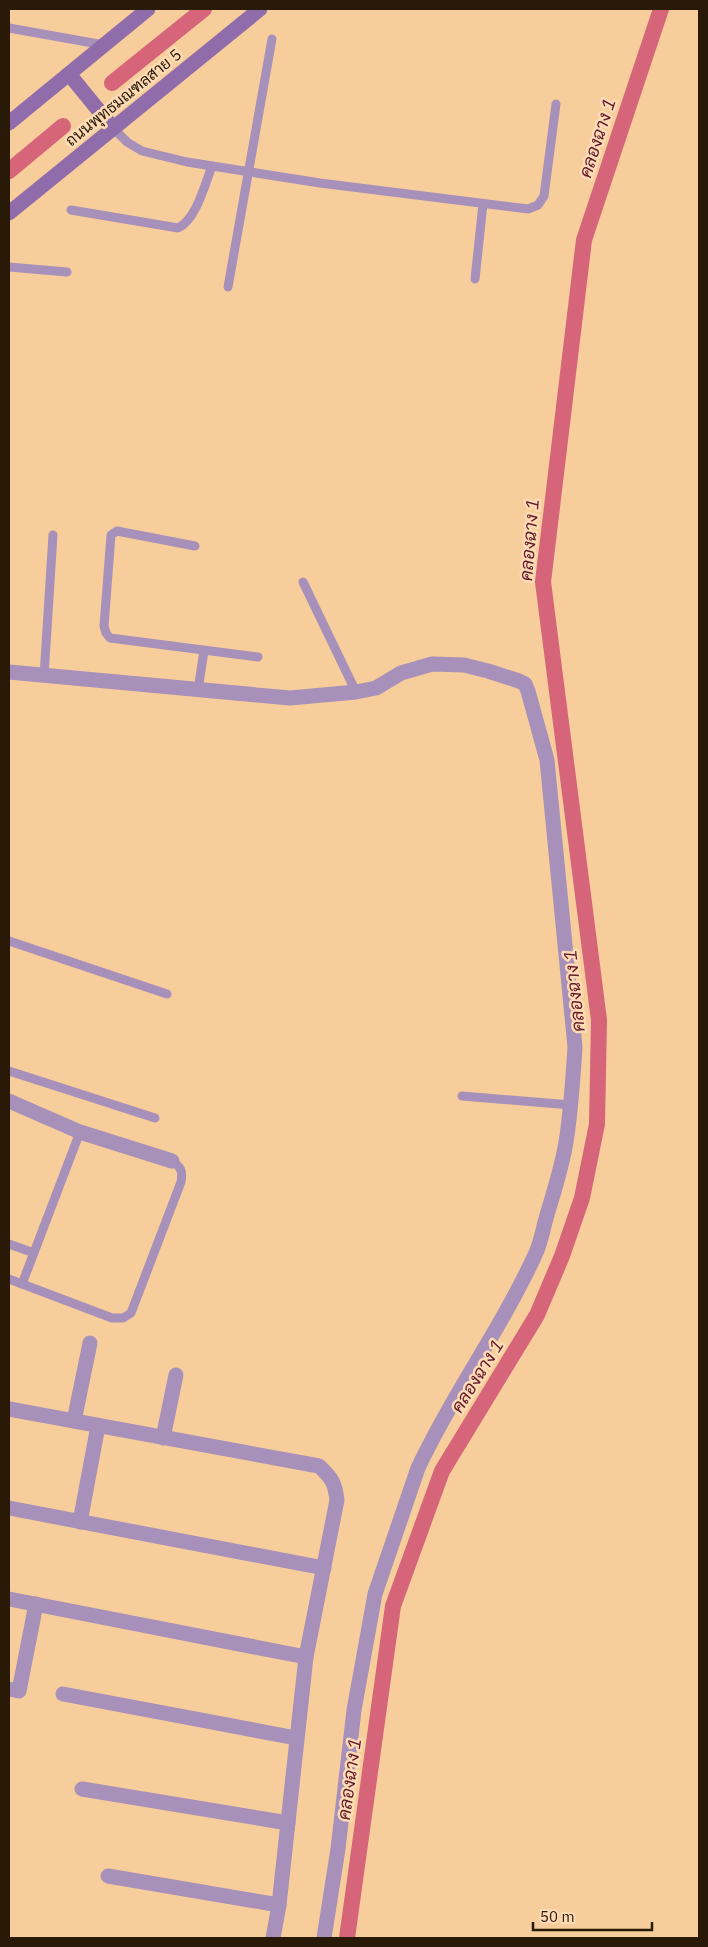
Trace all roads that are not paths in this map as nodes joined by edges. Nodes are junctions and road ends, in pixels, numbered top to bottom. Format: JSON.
{"nodes":[{"id":1,"x":148,"y":9,"type":"edge"},
{"id":2,"x":260,"y":9,"type":"edge"},
{"id":3,"x":9,"y":28,"type":"edge"},
{"id":4,"x":272,"y":39,"type":"dead end"},
{"id":5,"x":104,"y":45,"type":"junction"},
{"id":6,"x":69,"y":74,"type":"junction"},
{"id":7,"x":556,"y":104,"type":"dead end"},
{"id":8,"x":9,"y":123,"type":"edge"},
{"id":9,"x":112,"y":128,"type":"junction"},
{"id":10,"x":212,"y":166,"type":"junction"},
{"id":11,"x":248,"y":172,"type":"junction"},
{"id":12,"x":483,"y":204,"type":"junction"},
{"id":13,"x":70,"y":210,"type":"dead end"},
{"id":14,"x":9,"y":213,"type":"edge"},
{"id":15,"x":9,"y":267,"type":"edge"},
{"id":16,"x":68,"y":272,"type":"dead end"},
{"id":17,"x":475,"y":279,"type":"dead end"},
{"id":18,"x":228,"y":287,"type":"dead end"},
{"id":19,"x":53,"y":535,"type":"dead end"},
{"id":20,"x":195,"y":546,"type":"dead end"},
{"id":21,"x":303,"y":582,"type":"dead end"},
{"id":22,"x":204,"y":651,"type":"junction"},
{"id":23,"x":258,"y":658,"type":"dead end"},
{"id":24,"x":9,"y":672,"type":"edge"},
{"id":25,"x":44,"y":676,"type":"junction"},
{"id":26,"x":198,"y":690,"type":"junction"},
{"id":27,"x":356,"y":692,"type":"junction"},
{"id":28,"x":9,"y":942,"type":"edge"},
{"id":29,"x":168,"y":994,"type":"dead end"},
{"id":30,"x":9,"y":1072,"type":"edge"},
{"id":31,"x":462,"y":1096,"type":"dead end"},
{"id":32,"x":9,"y":1101,"type":"edge"},
{"id":33,"x":571,"y":1105,"type":"junction"},
{"id":34,"x":155,"y":1118,"type":"dead end"},
{"id":35,"x":80,"y":1132,"type":"junction"},
{"id":36,"x":172,"y":1161,"type":"joint"},
{"id":37,"x":9,"y":1244,"type":"edge"},
{"id":38,"x":34,"y":1254,"type":"junction"},
{"id":39,"x":9,"y":1279,"type":"edge"},
{"id":40,"x":22,"y":1284,"type":"junction"},
{"id":41,"x":90,"y":1343,"type":"dead end"},
{"id":42,"x":176,"y":1375,"type":"dead end"},
{"id":43,"x":9,"y":1409,"type":"edge"},
{"id":44,"x":74,"y":1421,"type":"junction"},
{"id":45,"x":98,"y":1426,"type":"junction"},
{"id":46,"x":164,"y":1438,"type":"junction"},
{"id":47,"x":9,"y":1508,"type":"edge"},
{"id":48,"x":80,"y":1522,"type":"junction"},
{"id":49,"x":324,"y":1568,"type":"junction"},
{"id":50,"x":9,"y":1599,"type":"edge"},
{"id":51,"x":36,"y":1604,"type":"junction"},
{"id":52,"x":306,"y":1657,"type":"junction"},
{"id":53,"x":9,"y":1689,"type":"edge"},
{"id":54,"x":63,"y":1694,"type":"dead end"},
{"id":55,"x":296,"y":1738,"type":"junction"},
{"id":56,"x":82,"y":1789,"type":"dead end"},
{"id":57,"x":288,"y":1823,"type":"junction"},
{"id":58,"x":108,"y":1876,"type":"dead end"},
{"id":59,"x":279,"y":1905,"type":"junction"},
{"id":60,"x":273,"y":1938,"type":"edge"},
{"id":61,"x":324,"y":1938,"type":"edge"}],
"edges":[{"from":1,"to":5,"type":"main road"},
{"from":2,"to":9,"type":"main road","name":"ถนนพุทธมณฑลสาย 5"},
{"from":3,"to":5,"type":"lane"},
{"from":4,"to":11,"type":"lane"},
{"from":5,"to":6,"type":"main road"},
{"from":6,"to":8,"type":"main road"},
{"from":6,"to":9,"type":"main road"},
{"from":7,"to":12,"type":"lane"},
{"from":9,"to":10,"type":"lane"},
{"from":9,"to":14,"type":"main road","name":"ถนนพุทธมณฑลสาย 5"},
{"from":10,"to":11,"type":"lane"},
{"from":10,"to":13,"type":"lane"},
{"from":11,"to":12,"type":"lane"},
{"from":11,"to":18,"type":"lane"},
{"from":12,"to":17,"type":"lane"},
{"from":15,"to":16,"type":"lane"},
{"from":19,"to":25,"type":"lane"},
{"from":20,"to":22,"type":"lane"},
{"from":21,"to":27,"type":"lane"},
{"from":22,"to":23,"type":"lane"},
{"from":22,"to":26,"type":"lane"},
{"from":24,"to":25,"type":"street"},
{"from":25,"to":26,"type":"street"},
{"from":26,"to":27,"type":"street"},
{"from":27,"to":33,"type":"street"},
{"from":28,"to":29,"type":"lane"},
{"from":30,"to":34,"type":"lane"},
{"from":31,"to":33,"type":"lane"},
{"from":32,"to":35,"type":"street"},
{"from":33,"to":61,"type":"street"},
{"from":35,"to":36,"type":"street"},
{"from":35,"to":38,"type":"lane"},
{"from":36,"to":40,"type":"lane"},
{"from":37,"to":38,"type":"lane"},
{"from":38,"to":40,"type":"lane"},
{"from":39,"to":40,"type":"lane"},
{"from":41,"to":44,"type":"street"},
{"from":42,"to":46,"type":"street"},
{"from":43,"to":44,"type":"street"},
{"from":44,"to":45,"type":"street"},
{"from":45,"to":46,"type":"street"},
{"from":45,"to":48,"type":"street"},
{"from":46,"to":49,"type":"street"},
{"from":47,"to":48,"type":"street"},
{"from":48,"to":49,"type":"street"},
{"from":49,"to":52,"type":"street"},
{"from":50,"to":51,"type":"street"},
{"from":51,"to":52,"type":"street"},
{"from":51,"to":53,"type":"street"},
{"from":52,"to":55,"type":"street"},
{"from":54,"to":55,"type":"street"},
{"from":55,"to":57,"type":"street"},
{"from":56,"to":57,"type":"street"},
{"from":57,"to":59,"type":"street"},
{"from":58,"to":59,"type":"street"},
{"from":59,"to":60,"type":"street"}]}
